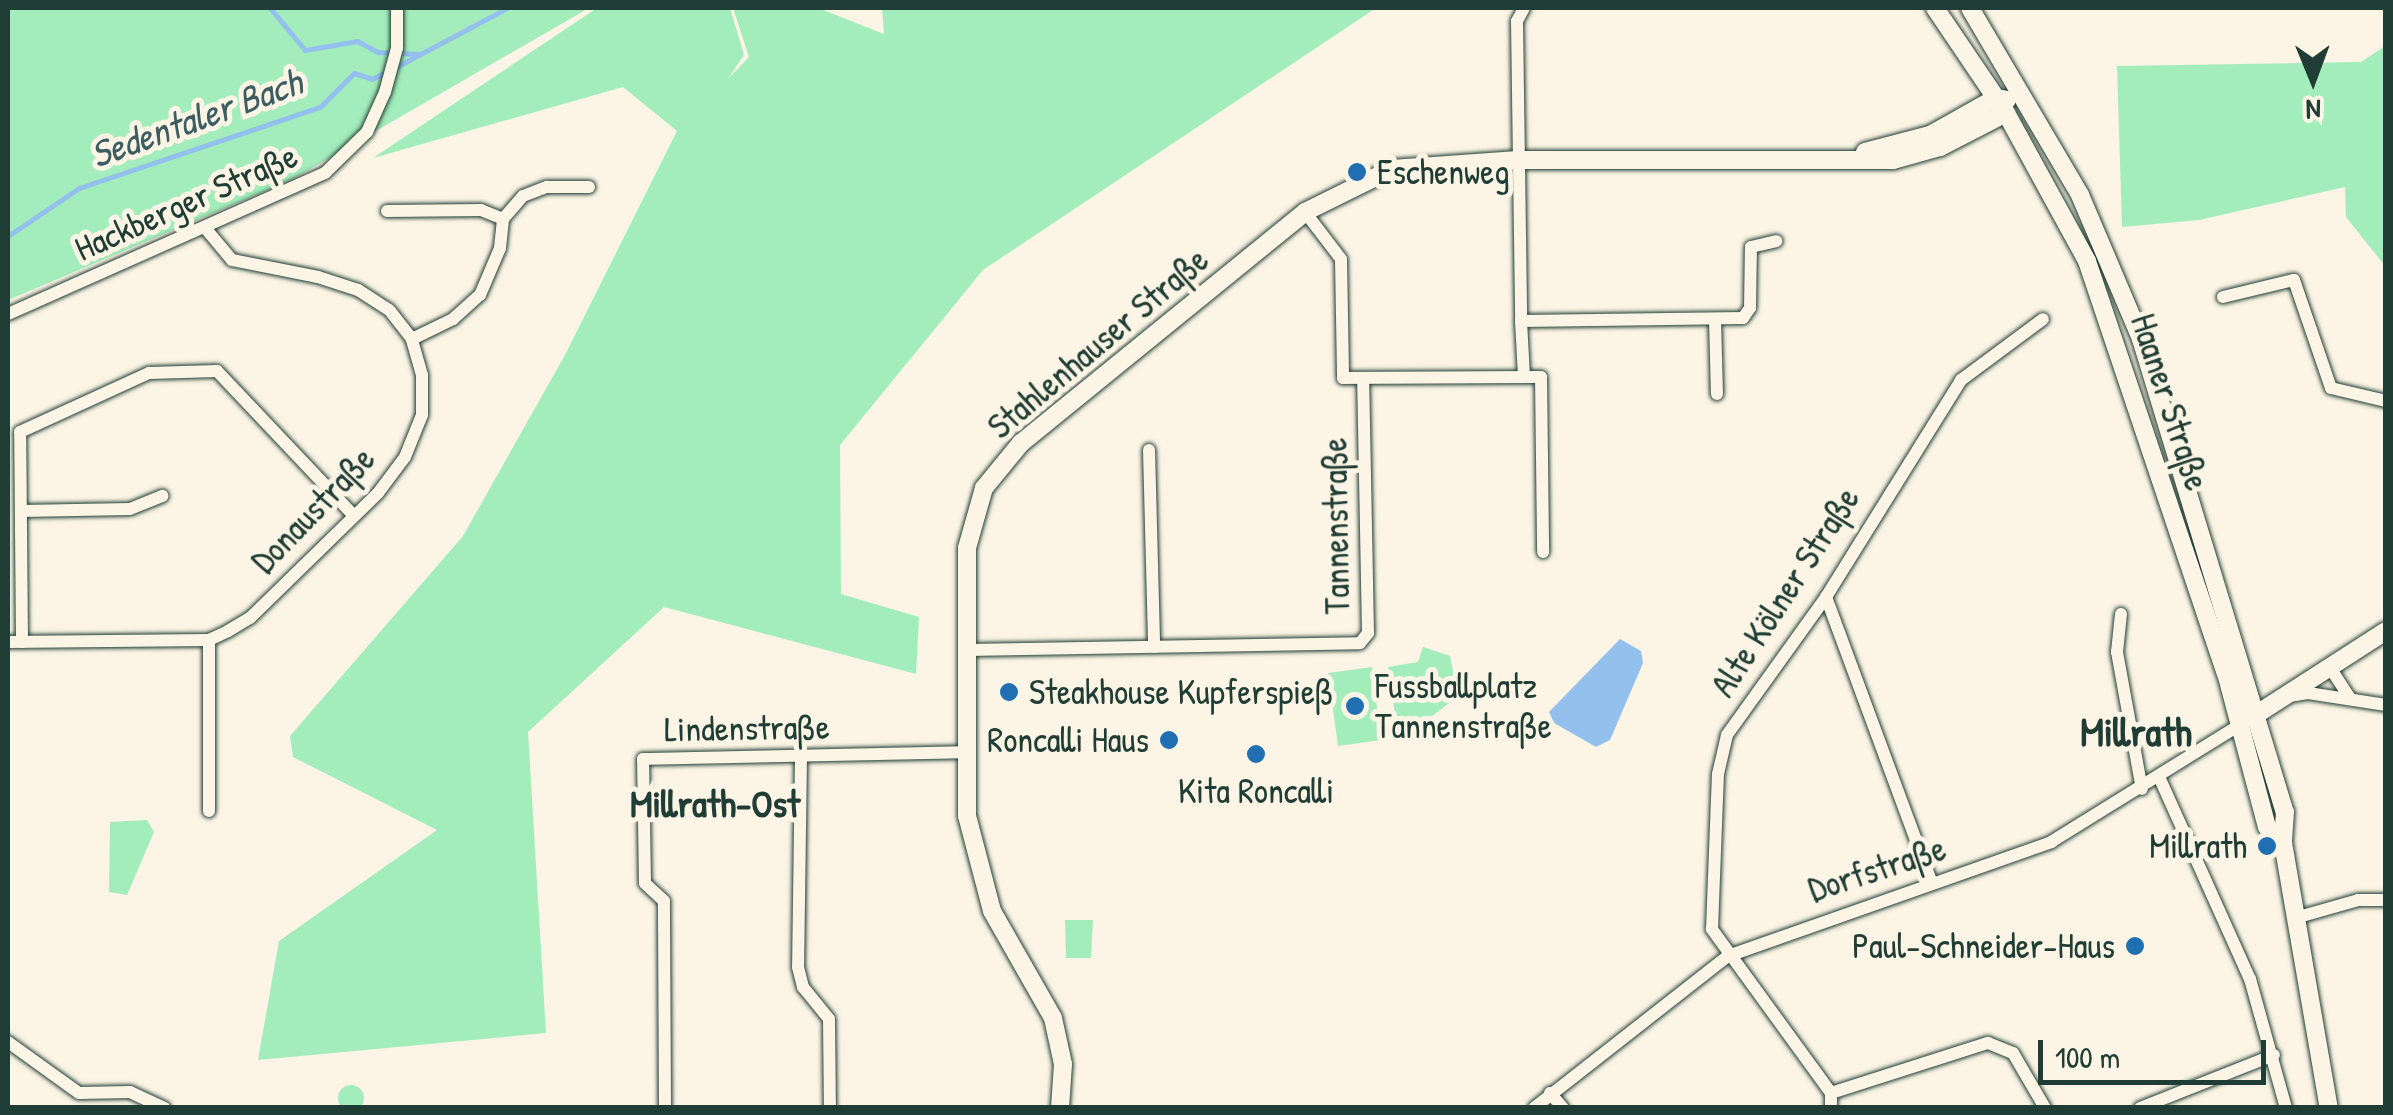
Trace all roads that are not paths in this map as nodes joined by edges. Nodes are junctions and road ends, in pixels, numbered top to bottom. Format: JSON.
{"nodes":[{"id":1,"x":397,"y":8,"type":"edge"},
{"id":2,"x":1524,"y":8,"type":"edge"},
{"id":3,"x":1935,"y":8,"type":"edge"},
{"id":4,"x":1970,"y":8,"type":"edge"},
{"id":5,"x":2011,"y":79,"type":"junction"},
{"id":6,"x":2003,"y":104,"type":"junction"},
{"id":7,"x":2038,"y":122,"type":"junction"},
{"id":8,"x":1518,"y":160,"type":"junction"},
{"id":9,"x":589,"y":187,"type":"dead end"},
{"id":10,"x":386,"y":211,"type":"dead end"},
{"id":11,"x":1305,"y":212,"type":"junction"},
{"id":12,"x":503,"y":219,"type":"junction"},
{"id":13,"x":206,"y":230,"type":"junction"},
{"id":14,"x":1776,"y":241,"type":"dead end"},
{"id":15,"x":2224,"y":297,"type":"dead end"},
{"id":16,"x":8,"y":314,"type":"edge"},
{"id":17,"x":1716,"y":319,"type":"junction"},
{"id":18,"x":2044,"y":319,"type":"dead end"},
{"id":19,"x":1522,"y":321,"type":"junction"},
{"id":20,"x":412,"y":339,"type":"junction"},
{"id":21,"x":1524,"y":377,"type":"junction"},
{"id":22,"x":1363,"y":378,"type":"junction"},
{"id":23,"x":1717,"y":394,"type":"dead end"},
{"id":24,"x":2386,"y":401,"type":"edge"},
{"id":25,"x":1149,"y":450,"type":"dead end"},
{"id":26,"x":163,"y":496,"type":"dead end"},
{"id":27,"x":21,"y":511,"type":"junction"},
{"id":28,"x":354,"y":516,"type":"junction"},
{"id":29,"x":1544,"y":552,"type":"dead end"},
{"id":30,"x":1826,"y":597,"type":"junction"},
{"id":31,"x":2121,"y":614,"type":"dead end"},
{"id":32,"x":2386,"y":631,"type":"edge"},
{"id":33,"x":209,"y":640,"type":"junction"},
{"id":34,"x":15,"y":642,"type":"edge"},
{"id":35,"x":1154,"y":648,"type":"junction"},
{"id":36,"x":967,"y":650,"type":"junction"},
{"id":37,"x":2329,"y":666,"type":"junction"},
{"id":38,"x":2348,"y":697,"type":"junction"},
{"id":39,"x":2278,"y":698,"type":"junction"},
{"id":40,"x":2386,"y":705,"type":"edge"},
{"id":41,"x":2257,"y":714,"type":"junction"},
{"id":42,"x":2238,"y":726,"type":"junction"},
{"id":43,"x":968,"y":752,"type":"junction"},
{"id":44,"x":801,"y":758,"type":"junction"},
{"id":45,"x":2160,"y":778,"type":"junction"},
{"id":46,"x":2142,"y":789,"type":"junction"},
{"id":47,"x":209,"y":811,"type":"dead end"},
{"id":48,"x":2282,"y":843,"type":"junction"},
{"id":49,"x":1932,"y":882,"type":"junction"},
{"id":50,"x":2386,"y":900,"type":"edge"},
{"id":51,"x":2295,"y":918,"type":"junction"},
{"id":52,"x":1728,"y":956,"type":"junction"},
{"id":53,"x":8,"y":1042,"type":"edge"},
{"id":54,"x":2274,"y":1055,"type":"junction"},
{"id":55,"x":1550,"y":1093,"type":"junction"},
{"id":56,"x":1831,"y":1100,"type":"edge"},
{"id":57,"x":164,"y":1108,"type":"edge"},
{"id":58,"x":665,"y":1108,"type":"edge"},
{"id":59,"x":830,"y":1108,"type":"edge"},
{"id":60,"x":1060,"y":1108,"type":"edge"},
{"id":61,"x":1534,"y":1108,"type":"edge"},
{"id":62,"x":1563,"y":1108,"type":"edge"},
{"id":63,"x":2045,"y":1108,"type":"edge"},
{"id":64,"x":2140,"y":1108,"type":"edge"},
{"id":65,"x":2286,"y":1108,"type":"edge"},
{"id":66,"x":2329,"y":1108,"type":"edge"}],
"edges":[{"from":1,"to":13,"type":"street","name":"Hackberger Straße"},
{"from":2,"to":8,"type":"street"},
{"from":3,"to":6,"type":"main road","name":"Haaner Straße"},
{"from":4,"to":5,"type":"main road","name":"Haaner Straße"},
{"from":5,"to":6,"type":"main road"},
{"from":5,"to":7,"type":"main road","name":"Haaner Straße"},
{"from":6,"to":7,"type":"main road"},
{"from":6,"to":8,"type":"main road","name":"Stahlenhauser Straße"},
{"from":6,"to":42,"type":"main road","name":"Haaner Straße"},
{"from":7,"to":41,"type":"main road","name":"Haaner Straße"},
{"from":8,"to":11,"type":"main road","name":"Stahlenhauser Straße"},
{"from":8,"to":19,"type":"street"},
{"from":9,"to":12,"type":"street"},
{"from":10,"to":12,"type":"street"},
{"from":11,"to":22,"type":"street"},
{"from":11,"to":36,"type":"main road","name":"Stahlenhauser Straße"},
{"from":12,"to":20,"type":"street"},
{"from":13,"to":16,"type":"street","name":"Hackberger Straße"},
{"from":13,"to":20,"type":"street"},
{"from":14,"to":17,"type":"street"},
{"from":15,"to":24,"type":"street"},
{"from":17,"to":19,"type":"street"},
{"from":17,"to":23,"type":"street"},
{"from":18,"to":30,"type":"street","name":"Alte Kölner Straße"},
{"from":19,"to":21,"type":"street"},
{"from":20,"to":28,"type":"street","name":"Donaustraße"},
{"from":21,"to":22,"type":"street"},
{"from":21,"to":29,"type":"street"},
{"from":22,"to":35,"type":"street","name":"Tannenstraße"},
{"from":25,"to":35,"type":"street"},
{"from":26,"to":27,"type":"street"},
{"from":27,"to":28,"type":"street"},
{"from":27,"to":34,"type":"street"},
{"from":28,"to":33,"type":"street","name":"Donaustraße"},
{"from":30,"to":49,"type":"street"},
{"from":30,"to":52,"type":"street","name":"Alte Kölner Straße"},
{"from":31,"to":46,"type":"street"},
{"from":32,"to":37,"type":"main road"},
{"from":33,"to":34,"type":"street","name":"Donaustraße"},
{"from":33,"to":47,"type":"street"},
{"from":35,"to":36,"type":"street","name":"Tannenstraße"},
{"from":36,"to":43,"type":"main road","name":"Stahlenhauser Straße"},
{"from":37,"to":38,"type":"street"},
{"from":37,"to":39,"type":"main road"},
{"from":38,"to":39,"type":"street"},
{"from":38,"to":40,"type":"street"},
{"from":39,"to":41,"type":"main road"},
{"from":41,"to":42,"type":"street","name":"Dorfstraße"},
{"from":41,"to":48,"type":"main road","name":"Haaner Straße"},
{"from":42,"to":45,"type":"street","name":"Dorfstraße"},
{"from":42,"to":48,"type":"main road","name":"Haaner Straße"},
{"from":43,"to":44,"type":"street","name":"Lindenstraße"},
{"from":43,"to":60,"type":"main road","name":"Stahlenhauser Straße"},
{"from":44,"to":58,"type":"street","name":"Lindenstraße"},
{"from":44,"to":59,"type":"street"},
{"from":45,"to":46,"type":"street","name":"Dorfstraße"},
{"from":45,"to":54,"type":"street"},
{"from":46,"to":49,"type":"street","name":"Dorfstraße"},
{"from":48,"to":51,"type":"main road","name":"Haaner Straße"},
{"from":49,"to":52,"type":"street","name":"Dorfstraße"},
{"from":50,"to":51,"type":"street"},
{"from":51,"to":66,"type":"main road","name":"Haaner Straße"},
{"from":52,"to":55,"type":"street","name":"Dorfstraße"},
{"from":52,"to":56,"type":"street","name":"Alte Kölner Straße"},
{"from":53,"to":57,"type":"street"},
{"from":54,"to":64,"type":"street"},
{"from":54,"to":65,"type":"street"},
{"from":55,"to":61,"type":"street","name":"Dorfstraße"},
{"from":55,"to":62,"type":"street"},
{"from":56,"to":63,"type":"street"}]}
